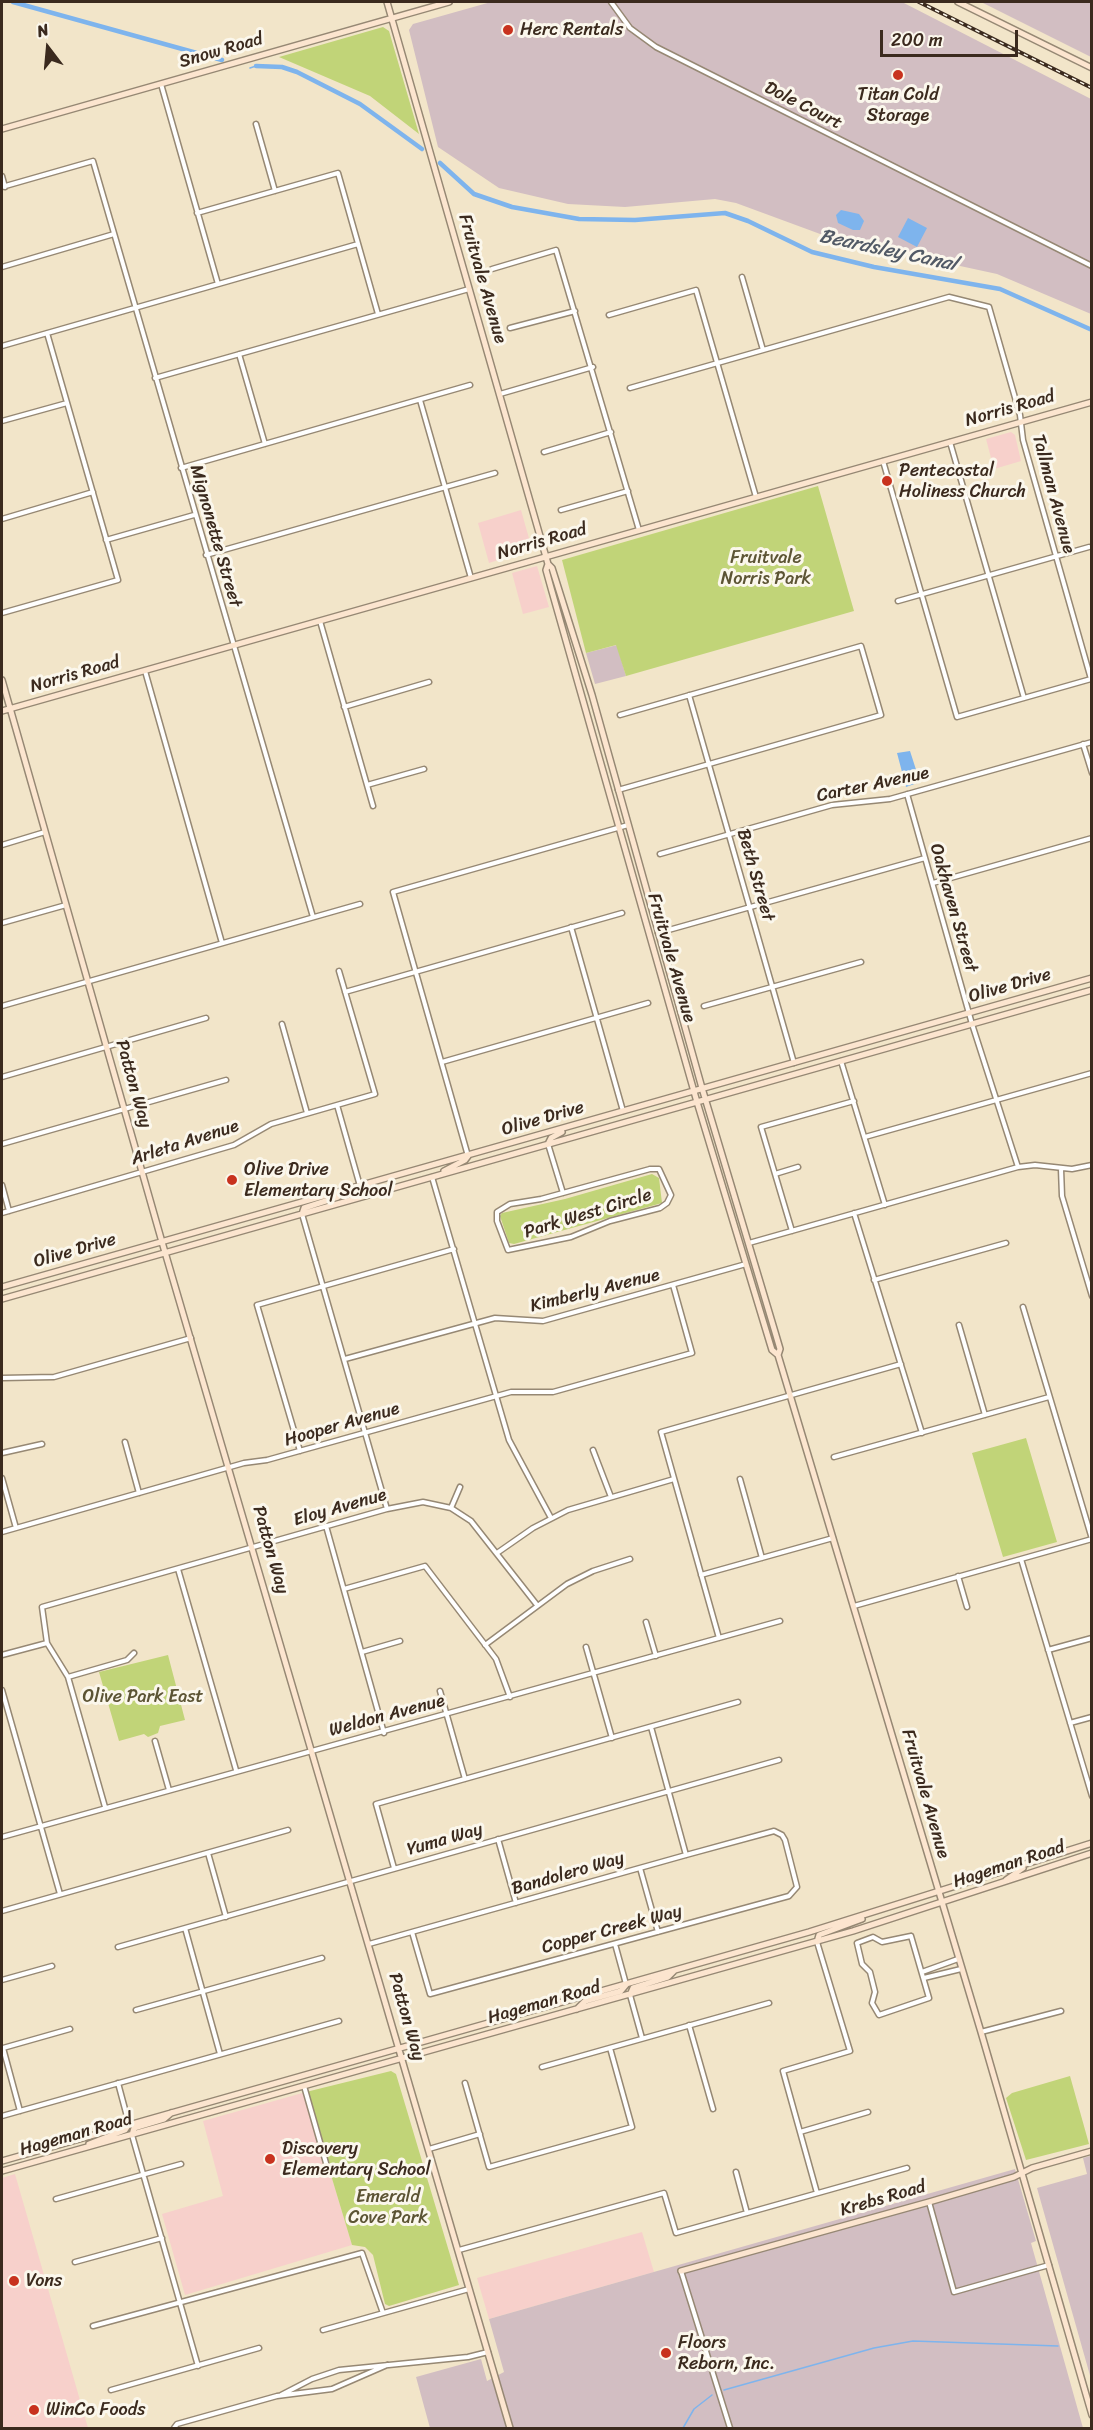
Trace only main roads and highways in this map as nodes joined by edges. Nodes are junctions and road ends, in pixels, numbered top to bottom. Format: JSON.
{"nodes":[{"id":1,"x":387,"y":2,"type":"edge"},
{"id":2,"x":449,"y":2,"type":"edge"},
{"id":3,"x":958,"y":2,"type":"edge"},
{"id":4,"x":392,"y":18,"type":"junction"},
{"id":5,"x":1092,"y":68,"type":"edge"},
{"id":6,"x":2,"y":129,"type":"edge"},
{"id":7,"x":1092,"y":402,"type":"edge"},
{"id":8,"x":547,"y":556,"type":"junction"},
{"id":9,"x":548,"y":564,"type":"junction"},
{"id":10,"x":584,"y":671,"type":"junction"},
{"id":11,"x":575,"y":674,"type":"junction"},
{"id":12,"x":2,"y":681,"type":"edge"},
{"id":13,"x":10,"y":709,"type":"junction"},
{"id":14,"x":2,"y":711,"type":"edge"},
{"id":15,"x":1092,"y":978,"type":"edge"},
{"id":16,"x":1092,"y":990,"type":"edge"},
{"id":17,"x":702,"y":1088,"type":"junction"},
{"id":18,"x":693,"y":1090,"type":"junction"},
{"id":19,"x":706,"y":1099,"type":"junction"},
{"id":20,"x":697,"y":1102,"type":"junction"},
{"id":21,"x":580,"y":1124,"type":"junction"},
{"id":22,"x":548,"y":1144,"type":"junction"},
{"id":23,"x":468,"y":1156,"type":"junction"},
{"id":24,"x":432,"y":1177,"type":"junction"},
{"id":25,"x":343,"y":1190,"type":"junction"},
{"id":26,"x":302,"y":1214,"type":"junction"},
{"id":27,"x":162,"y":1242,"type":"junction"},
{"id":28,"x":165,"y":1252,"type":"junction"},
{"id":29,"x":746,"y":1264,"type":"junction"},
{"id":30,"x":761,"y":1286,"type":"junction"},
{"id":31,"x":2,"y":1287,"type":"edge"},
{"id":32,"x":2,"y":1299,"type":"edge"},
{"id":33,"x":778,"y":1355,"type":"junction"},
{"id":34,"x":1092,"y":1843,"type":"edge"},
{"id":35,"x":1092,"y":1853,"type":"edge"},
{"id":36,"x":1049,"y":1857,"type":"junction"},
{"id":37,"x":1005,"y":1881,"type":"junction"},
{"id":38,"x":938,"y":1893,"type":"junction"},
{"id":39,"x":941,"y":1903,"type":"junction"},
{"id":40,"x":868,"y":1915,"type":"junction"},
{"id":41,"x":817,"y":1942,"type":"junction"},
{"id":42,"x":675,"y":1970,"type":"junction"},
{"id":43,"x":627,"y":1984,"type":"junction"},
{"id":44,"x":630,"y":1995,"type":"junction"},
{"id":45,"x":575,"y":2010,"type":"junction"},
{"id":46,"x":399,"y":2047,"type":"junction"},
{"id":47,"x":403,"y":2058,"type":"junction"},
{"id":48,"x":173,"y":2112,"type":"junction"},
{"id":49,"x":129,"y":2124,"type":"junction"},
{"id":50,"x":132,"y":2135,"type":"junction"},
{"id":51,"x":79,"y":2149,"type":"junction"},
{"id":52,"x":1092,"y":2151,"type":"edge"},
{"id":53,"x":2,"y":2161,"type":"edge"},
{"id":54,"x":2,"y":2171,"type":"edge"},
{"id":55,"x":1022,"y":2172,"type":"junction"},
{"id":56,"x":681,"y":2271,"type":"road end"},
{"id":57,"x":1092,"y":2415,"type":"edge"},
{"id":58,"x":510,"y":2428,"type":"edge"}],
"edges":[{"from":1,"to":4,"type":"main road","name":"Fruitvale Avenue"},
{"from":2,"to":4,"type":"main road","name":"Snow Road"},
{"from":3,"to":5,"type":"main road"},
{"from":4,"to":6,"type":"main road","name":"Snow Road"},
{"from":4,"to":8,"type":"main road","name":"Fruitvale Avenue"},
{"from":7,"to":8,"type":"main road","name":"Norris Road"},
{"from":8,"to":9,"type":"main road","name":"Fruitvale Avenue"},
{"from":8,"to":13,"type":"main road","name":"Norris Road"},
{"from":9,"to":10,"type":"main road","name":"Fruitvale Avenue"},
{"from":9,"to":11,"type":"main road","name":"Fruitvale Avenue"},
{"from":10,"to":11,"type":"main road"},
{"from":10,"to":17,"type":"main road","name":"Fruitvale Avenue"},
{"from":11,"to":18,"type":"main road","name":"Fruitvale Avenue"},
{"from":12,"to":13,"type":"main road","name":"Patton Way"},
{"from":13,"to":14,"type":"main road","name":"Norris Road"},
{"from":13,"to":27,"type":"main road","name":"Patton Way"},
{"from":15,"to":17,"type":"main road","name":"Olive Drive"},
{"from":16,"to":19,"type":"main road","name":"Olive Drive"},
{"from":17,"to":18,"type":"main road","name":"Olive Drive"},
{"from":17,"to":19,"type":"main road","name":"Fruitvale Avenue"},
{"from":18,"to":20,"type":"main road","name":"Fruitvale Avenue"},
{"from":18,"to":21,"type":"main road","name":"Olive Drive"},
{"from":19,"to":20,"type":"main road","name":"Olive Drive"},
{"from":19,"to":30,"type":"main road","name":"Fruitvale Avenue"},
{"from":20,"to":22,"type":"main road","name":"Olive Drive"},
{"from":20,"to":29,"type":"main road","name":"Fruitvale Avenue"},
{"from":21,"to":22,"type":"main road"},
{"from":21,"to":23,"type":"main road","name":"Olive Drive"},
{"from":22,"to":24,"type":"main road","name":"Olive Drive"},
{"from":23,"to":24,"type":"main road"},
{"from":23,"to":25,"type":"main road","name":"Olive Drive"},
{"from":24,"to":26,"type":"main road","name":"Olive Drive"},
{"from":25,"to":26,"type":"main road"},
{"from":25,"to":27,"type":"main road","name":"Olive Drive"},
{"from":26,"to":28,"type":"main road","name":"Olive Drive"},
{"from":27,"to":28,"type":"main road","name":"Patton Way"},
{"from":27,"to":31,"type":"main road","name":"Olive Drive"},
{"from":28,"to":32,"type":"main road","name":"Olive Drive"},
{"from":28,"to":46,"type":"main road","name":"Patton Way"},
{"from":29,"to":30,"type":"main road"},
{"from":29,"to":33,"type":"main road","name":"Fruitvale Avenue"},
{"from":30,"to":33,"type":"main road","name":"Fruitvale Avenue"},
{"from":33,"to":38,"type":"main road","name":"Fruitvale Avenue"},
{"from":34,"to":36,"type":"main road","name":"Hageman Road"},
{"from":35,"to":37,"type":"main road","name":"Hageman Road"},
{"from":36,"to":37,"type":"main road"},
{"from":36,"to":38,"type":"main road","name":"Hageman Road"},
{"from":37,"to":39,"type":"main road","name":"Hageman Road"},
{"from":38,"to":39,"type":"main road","name":"Fruitvale Avenue"},
{"from":38,"to":40,"type":"main road","name":"Hageman Road"},
{"from":39,"to":41,"type":"main road","name":"Hageman Road"},
{"from":39,"to":55,"type":"main road","name":"Fruitvale Avenue"},
{"from":40,"to":41,"type":"main road"},
{"from":40,"to":42,"type":"main road","name":"Hageman Road"},
{"from":41,"to":44,"type":"main road","name":"Hageman Road"},
{"from":42,"to":43,"type":"main road","name":"Hageman Road"},
{"from":42,"to":44,"type":"main road"},
{"from":43,"to":45,"type":"main road"},
{"from":43,"to":46,"type":"main road","name":"Hageman Road"},
{"from":44,"to":45,"type":"main road","name":"Hageman Road"},
{"from":45,"to":47,"type":"main road","name":"Hageman Road"},
{"from":46,"to":47,"type":"main road","name":"Patton Way"},
{"from":46,"to":48,"type":"main road","name":"Hageman Road"},
{"from":47,"to":50,"type":"main road","name":"Hageman Road"},
{"from":47,"to":58,"type":"main road","name":"Patton Way"},
{"from":48,"to":49,"type":"main road","name":"Hageman Road"},
{"from":48,"to":50,"type":"main road"},
{"from":49,"to":51,"type":"main road"},
{"from":49,"to":53,"type":"main road","name":"Hageman Road"},
{"from":50,"to":51,"type":"main road","name":"Hageman Road"},
{"from":51,"to":54,"type":"main road","name":"Hageman Road"},
{"from":52,"to":55,"type":"main road","name":"Krebs Road"},
{"from":55,"to":56,"type":"main road","name":"Krebs Road"},
{"from":55,"to":57,"type":"main road","name":"Fruitvale Avenue"}]}
